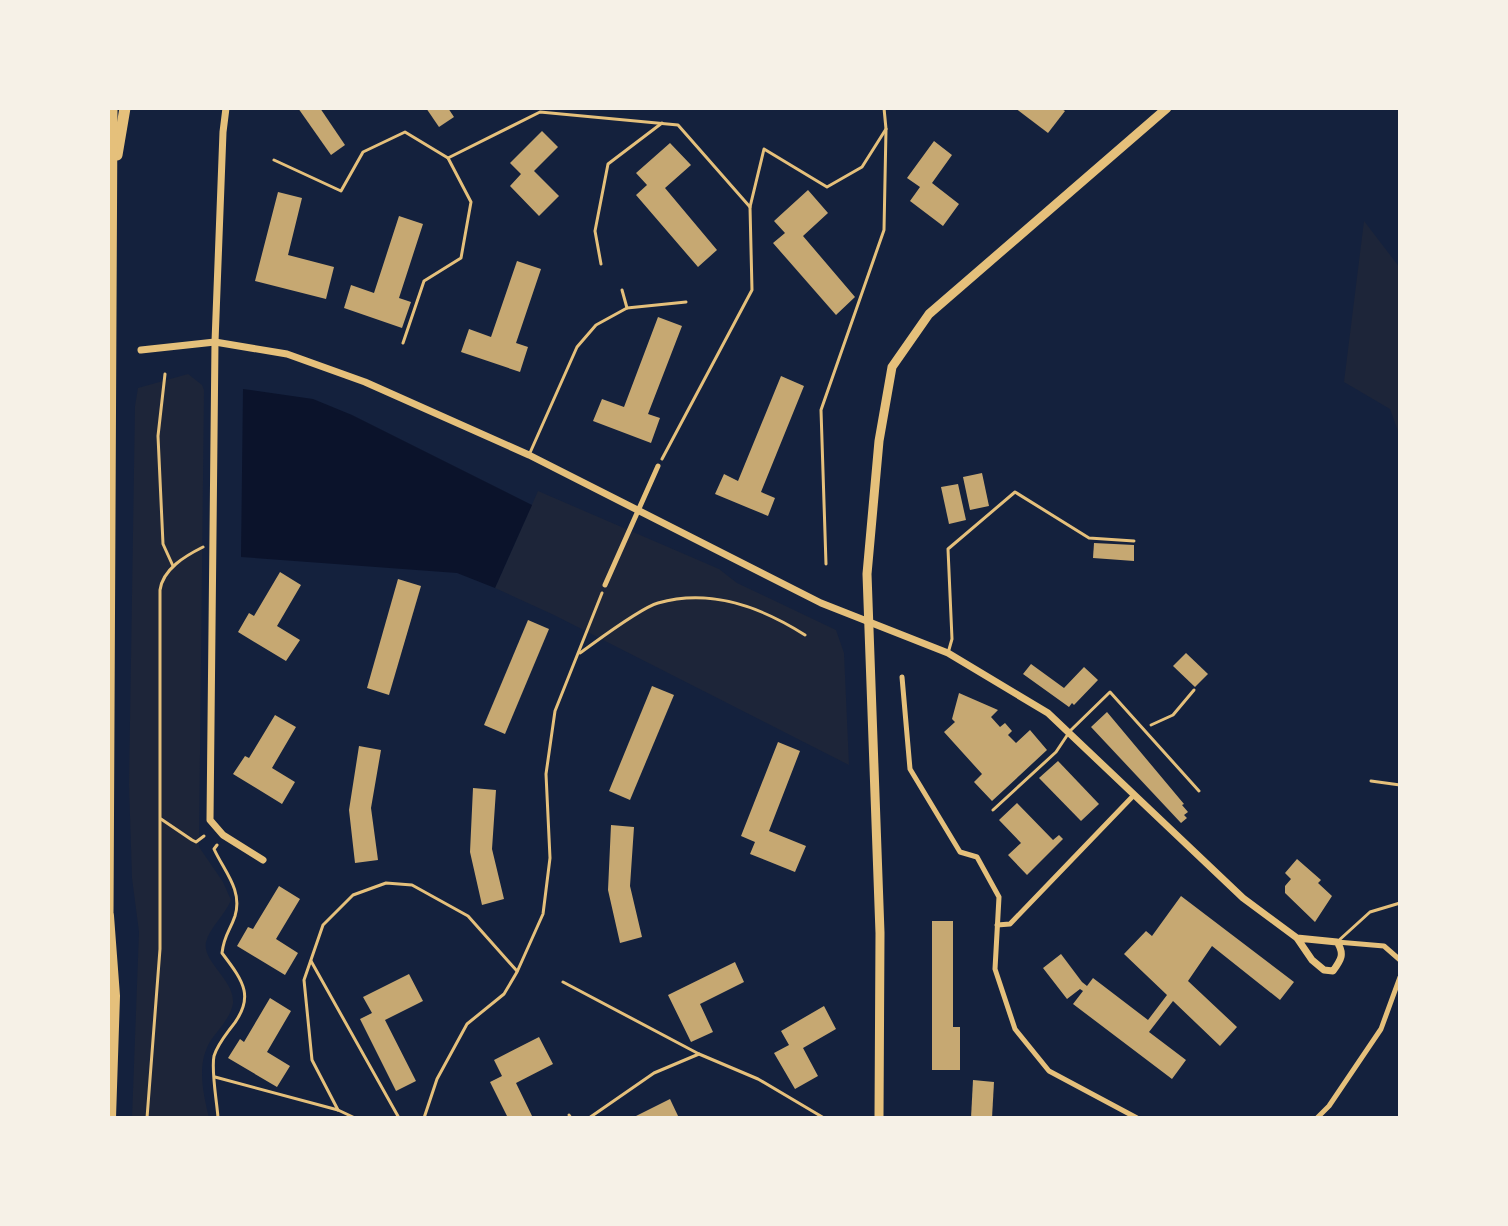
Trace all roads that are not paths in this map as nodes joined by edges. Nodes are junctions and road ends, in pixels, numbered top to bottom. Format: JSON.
{"nodes":[{"id":1,"x":112,"y":108,"type":"edge"},
{"id":2,"x":125,"y":108,"type":"edge"},
{"id":3,"x":226,"y":108,"type":"edge"},
{"id":4,"x":1167,"y":108,"type":"edge"},
{"id":5,"x":112,"y":188,"type":"junction"},
{"id":6,"x":622,"y":290,"type":"dead end"},
{"id":7,"x":686,"y":302,"type":"dead end"},
{"id":8,"x":627,"y":308,"type":"junction"},
{"id":9,"x":215,"y":342,"type":"junction"},
{"id":10,"x":141,"y":350,"type":"dead end"},
{"id":11,"x":529,"y":455,"type":"junction"},
{"id":12,"x":658,"y":466,"type":"road end"},
{"id":13,"x":1134,"y":541,"type":"dead end"},
{"id":14,"x":605,"y":585,"type":"road end"},
{"id":15,"x":869,"y":622,"type":"junction"},
{"id":16,"x":948,"y":653,"type":"junction"},
{"id":17,"x":902,"y":677,"type":"dead end"},
{"id":18,"x":1070,"y":731,"type":"junction"},
{"id":19,"x":1371,"y":781,"type":"dead end"},
{"id":20,"x":1400,"y":785,"type":"edge"},
{"id":21,"x":1199,"y":791,"type":"dead end"},
{"id":22,"x":1135,"y":794,"type":"junction"},
{"id":23,"x":993,"y":810,"type":"dead end"},
{"id":24,"x":263,"y":860,"type":"dead end"},
{"id":25,"x":1400,"y":903,"type":"edge"},
{"id":26,"x":108,"y":916,"type":"edge"},
{"id":27,"x":997,"y":925,"type":"junction"},
{"id":28,"x":1297,"y":938,"type":"junction"},
{"id":29,"x":1337,"y":942,"type":"junction"},
{"id":30,"x":1400,"y":960,"type":"edge"},
{"id":31,"x":1400,"y":977,"type":"edge"},
{"id":32,"x":110,"y":1118,"type":"edge"},
{"id":33,"x":879,"y":1118,"type":"edge"},
{"id":34,"x":1137,"y":1118,"type":"edge"},
{"id":35,"x":1317,"y":1118,"type":"edge"}],
"edges":[{"from":1,"to":5,"type":"highway"},
{"from":2,"to":5,"type":"highway"},
{"from":3,"to":9,"type":"street"},
{"from":4,"to":15,"type":"street"},
{"from":5,"to":26,"type":"highway"},
{"from":6,"to":8,"type":"lane"},
{"from":7,"to":8,"type":"lane"},
{"from":8,"to":11,"type":"lane"},
{"from":9,"to":10,"type":"street"},
{"from":9,"to":11,"type":"street"},
{"from":9,"to":24,"type":"street"},
{"from":11,"to":15,"type":"street"},
{"from":12,"to":14,"type":"street"},
{"from":13,"to":16,"type":"lane"},
{"from":15,"to":16,"type":"street"},
{"from":15,"to":33,"type":"street"},
{"from":16,"to":18,"type":"street"},
{"from":17,"to":27,"type":"street"},
{"from":18,"to":21,"type":"lane"},
{"from":18,"to":22,"type":"street"},
{"from":18,"to":23,"type":"lane"},
{"from":19,"to":20,"type":"lane"},
{"from":22,"to":27,"type":"street"},
{"from":22,"to":28,"type":"street"},
{"from":25,"to":29,"type":"lane"},
{"from":26,"to":32,"type":"highway"},
{"from":27,"to":34,"type":"street"},
{"from":28,"to":29,"type":"street"},
{"from":28,"to":29,"type":"street"},
{"from":29,"to":30,"type":"street"},
{"from":31,"to":35,"type":"street"}]}
